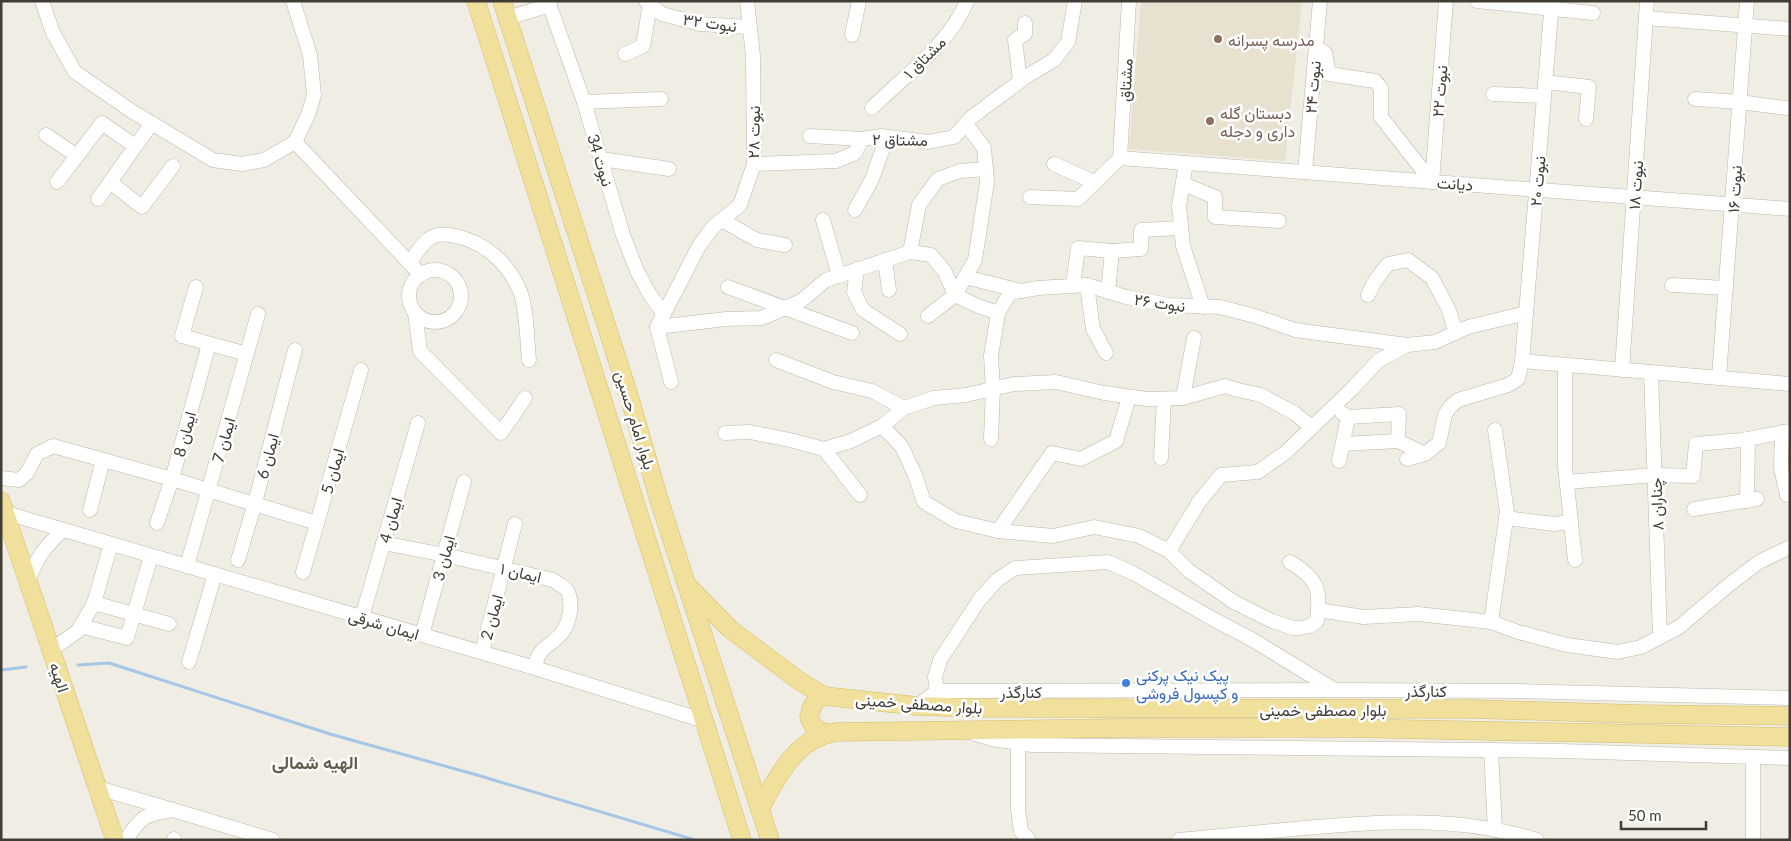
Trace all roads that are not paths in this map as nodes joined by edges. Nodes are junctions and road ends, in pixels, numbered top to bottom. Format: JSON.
{"nodes":[{"id":1,"x":42,"y":1,"type":"edge"},
{"id":2,"x":292,"y":1,"type":"edge"},
{"id":3,"x":476,"y":1,"type":"edge"},
{"id":4,"x":747,"y":1,"type":"edge"},
{"id":5,"x":859,"y":1,"type":"edge"},
{"id":6,"x":967,"y":1,"type":"edge"},
{"id":7,"x":1129,"y":1,"type":"edge"},
{"id":8,"x":1320,"y":1,"type":"edge"},
{"id":9,"x":1446,"y":1,"type":"edge"},
{"id":10,"x":1477,"y":1,"type":"edge"},
{"id":11,"x":1647,"y":1,"type":"edge"},
{"id":12,"x":1747,"y":1,"type":"edge"},
{"id":13,"x":1071,"y":2,"type":"edge"},
{"id":14,"x":549,"y":3,"type":"edge"},
{"id":15,"x":648,"y":3,"type":"edge"},
{"id":16,"x":1551,"y":5,"type":"edge"},
{"id":17,"x":504,"y":9,"type":"edge"},
{"id":18,"x":1593,"y":13,"type":"dead end"},
{"id":19,"x":1646,"y":18,"type":"junction"},
{"id":20,"x":1025,"y":23,"type":"dead end"},
{"id":21,"x":1744,"y":26,"type":"junction"},
{"id":22,"x":749,"y":27,"type":"junction"},
{"id":23,"x":1790,"y":30,"type":"edge"},
{"id":24,"x":852,"y":35,"type":"dead end"},
{"id":25,"x":1316,"y":48,"type":"junction"},
{"id":26,"x":625,"y":54,"type":"dead end"},
{"id":27,"x":1020,"y":81,"type":"junction"},
{"id":28,"x":1544,"y":89,"type":"junction"},
{"id":29,"x":1493,"y":94,"type":"dead end"},
{"id":30,"x":1695,"y":99,"type":"dead end"},
{"id":31,"x":661,"y":100,"type":"dead end"},
{"id":32,"x":584,"y":102,"type":"junction"},
{"id":33,"x":1740,"y":102,"type":"junction"},
{"id":34,"x":872,"y":108,"type":"dead end"},
{"id":35,"x":1786,"y":108,"type":"dead end"},
{"id":36,"x":1586,"y":118,"type":"dead end"},
{"id":37,"x":152,"y":123,"type":"junction"},
{"id":38,"x":966,"y":124,"type":"junction"},
{"id":39,"x":46,"y":135,"type":"dead end"},
{"id":40,"x":810,"y":136,"type":"dead end"},
{"id":41,"x":887,"y":137,"type":"junction"},
{"id":42,"x":862,"y":139,"type":"junction"},
{"id":43,"x":295,"y":142,"type":"junction"},
{"id":44,"x":136,"y":146,"type":"junction"},
{"id":45,"x":77,"y":156,"type":"junction"},
{"id":46,"x":1120,"y":158,"type":"junction"},
{"id":47,"x":601,"y":159,"type":"junction"},
{"id":48,"x":1186,"y":163,"type":"junction"},
{"id":49,"x":754,"y":164,"type":"junction"},
{"id":50,"x":1054,"y":164,"type":"dead end"},
{"id":51,"x":173,"y":166,"type":"dead end"},
{"id":52,"x":669,"y":169,"type":"dead end"},
{"id":53,"x":986,"y":169,"type":"junction"},
{"id":54,"x":1305,"y":172,"type":"junction"},
{"id":55,"x":57,"y":182,"type":"dead end"},
{"id":56,"x":110,"y":182,"type":"junction"},
{"id":57,"x":1094,"y":182,"type":"junction"},
{"id":58,"x":1432,"y":182,"type":"junction"},
{"id":59,"x":1183,"y":184,"type":"junction"},
{"id":60,"x":1536,"y":189,"type":"junction"},
{"id":61,"x":1030,"y":197,"type":"dead end"},
{"id":62,"x":1634,"y":197,"type":"junction"},
{"id":63,"x":98,"y":200,"type":"dead end"},
{"id":64,"x":1733,"y":204,"type":"junction"},
{"id":65,"x":1790,"y":209,"type":"edge"},
{"id":66,"x":855,"y":210,"type":"dead end"},
{"id":67,"x":722,"y":220,"type":"junction"},
{"id":68,"x":822,"y":220,"type":"dead end"},
{"id":69,"x":1279,"y":221,"type":"dead end"},
{"id":70,"x":1181,"y":228,"type":"junction"},
{"id":71,"x":786,"y":245,"type":"dead end"},
{"id":72,"x":1112,"y":250,"type":"junction"},
{"id":73,"x":910,"y":252,"type":"junction"},
{"id":74,"x":885,"y":260,"type":"junction"},
{"id":75,"x":409,"y":263,"type":"junction"},
{"id":76,"x":857,"y":269,"type":"junction"},
{"id":77,"x":420,"y":274,"type":"junction"},
{"id":78,"x":839,"y":276,"type":"junction"},
{"id":79,"x":965,"y":276,"type":"junction"},
{"id":80,"x":1080,"y":285,"type":"junction"},
{"id":81,"x":1672,"y":285,"type":"dead end"},
{"id":82,"x":728,"y":286,"type":"dead end"},
{"id":83,"x":196,"y":287,"type":"dead end"},
{"id":84,"x":1726,"y":288,"type":"junction"},
{"id":85,"x":889,"y":290,"type":"dead end"},
{"id":86,"x":1021,"y":291,"type":"junction"},
{"id":87,"x":1108,"y":292,"type":"junction"},
{"id":88,"x":955,"y":295,"type":"junction"},
{"id":89,"x":1368,"y":296,"type":"dead end"},
{"id":90,"x":787,"y":307,"type":"junction"},
{"id":91,"x":1203,"y":307,"type":"junction"},
{"id":92,"x":998,"y":312,"type":"junction"},
{"id":93,"x":415,"y":313,"type":"junction"},
{"id":94,"x":1526,"y":313,"type":"junction"},
{"id":95,"x":258,"y":314,"type":"dead end"},
{"id":96,"x":664,"y":314,"type":"junction"},
{"id":97,"x":928,"y":316,"type":"dead end"},
{"id":98,"x":657,"y":326,"type":"junction"},
{"id":99,"x":852,"y":333,"type":"dead end"},
{"id":100,"x":1456,"y":333,"type":"junction"},
{"id":101,"x":900,"y":334,"type":"dead end"},
{"id":102,"x":1194,"y":338,"type":"dead end"},
{"id":103,"x":209,"y":344,"type":"junction"},
{"id":104,"x":1408,"y":345,"type":"junction"},
{"id":105,"x":295,"y":350,"type":"dead end"},
{"id":106,"x":1106,"y":353,"type":"dead end"},
{"id":107,"x":247,"y":354,"type":"junction"},
{"id":108,"x":529,"y":360,"type":"dead end"},
{"id":109,"x":776,"y":360,"type":"dead end"},
{"id":110,"x":1522,"y":361,"type":"junction"},
{"id":111,"x":1564,"y":365,"type":"junction"},
{"id":112,"x":361,"y":370,"type":"dead end"},
{"id":113,"x":1622,"y":370,"type":"junction"},
{"id":114,"x":1651,"y":372,"type":"junction"},
{"id":115,"x":1719,"y":377,"type":"junction"},
{"id":116,"x":670,"y":382,"type":"dead end"},
{"id":117,"x":1790,"y":384,"type":"edge"},
{"id":118,"x":993,"y":389,"type":"junction"},
{"id":119,"x":1129,"y":396,"type":"junction"},
{"id":120,"x":525,"y":398,"type":"dead end"},
{"id":121,"x":1183,"y":398,"type":"junction"},
{"id":122,"x":1164,"y":399,"type":"junction"},
{"id":123,"x":904,"y":408,"type":"junction"},
{"id":124,"x":1332,"y":408,"type":"junction"},
{"id":125,"x":1348,"y":417,"type":"junction"},
{"id":126,"x":418,"y":423,"type":"dead end"},
{"id":127,"x":882,"y":426,"type":"junction"},
{"id":128,"x":1312,"y":427,"type":"junction"},
{"id":129,"x":1495,"y":430,"type":"dead end"},
{"id":130,"x":1786,"y":432,"type":"edge"},
{"id":131,"x":725,"y":433,"type":"dead end"},
{"id":132,"x":991,"y":439,"type":"dead end"},
{"id":133,"x":1748,"y":439,"type":"junction"},
{"id":134,"x":1398,"y":441,"type":"junction"},
{"id":135,"x":1343,"y":444,"type":"junction"},
{"id":136,"x":824,"y":449,"type":"junction"},
{"id":137,"x":1425,"y":454,"type":"junction"},
{"id":138,"x":1161,"y":458,"type":"dead end"},
{"id":139,"x":1407,"y":459,"type":"dead end"},
{"id":140,"x":103,"y":460,"type":"junction"},
{"id":141,"x":1339,"y":461,"type":"dead end"},
{"id":142,"x":1655,"y":475,"type":"junction"},
{"id":143,"x":1,"y":478,"type":"edge"},
{"id":144,"x":172,"y":479,"type":"junction"},
{"id":145,"x":464,"y":482,"type":"dead end"},
{"id":146,"x":1567,"y":482,"type":"junction"},
{"id":147,"x":209,"y":490,"type":"junction"},
{"id":148,"x":1787,"y":494,"type":"dead end"},
{"id":149,"x":860,"y":495,"type":"dead end"},
{"id":150,"x":255,"y":503,"type":"junction"},
{"id":151,"x":3,"y":507,"type":"edge"},
{"id":152,"x":1694,"y":509,"type":"dead end"},
{"id":153,"x":90,"y":510,"type":"dead end"},
{"id":154,"x":1506,"y":518,"type":"junction"},
{"id":155,"x":1571,"y":522,"type":"junction"},
{"id":156,"x":157,"y":523,"type":"dead end"},
{"id":157,"x":317,"y":523,"type":"junction"},
{"id":158,"x":515,"y":524,"type":"dead end"},
{"id":159,"x":63,"y":530,"type":"junction"},
{"id":160,"x":998,"y":531,"type":"junction"},
{"id":161,"x":383,"y":543,"type":"junction"},
{"id":162,"x":111,"y":544,"type":"junction"},
{"id":163,"x":1790,"y":547,"type":"edge"},
{"id":164,"x":1169,"y":551,"type":"junction"},
{"id":165,"x":445,"y":554,"type":"junction"},
{"id":166,"x":151,"y":556,"type":"junction"},
{"id":167,"x":238,"y":560,"type":"dead end"},
{"id":168,"x":1575,"y":560,"type":"dead end"},
{"id":169,"x":1290,"y":562,"type":"dead end"},
{"id":170,"x":187,"y":566,"type":"junction"},
{"id":171,"x":505,"y":569,"type":"junction"},
{"id":172,"x":302,"y":572,"type":"dead end"},
{"id":173,"x":215,"y":574,"type":"junction"},
{"id":174,"x":28,"y":581,"type":"junction"},
{"id":175,"x":687,"y":585,"type":"junction"},
{"id":176,"x":94,"y":603,"type":"junction"},
{"id":177,"x":1318,"y":610,"type":"junction"},
{"id":178,"x":134,"y":613,"type":"junction"},
{"id":179,"x":362,"y":617,"type":"junction"},
{"id":180,"x":1491,"y":622,"type":"junction"},
{"id":181,"x":169,"y":624,"type":"dead end"},
{"id":182,"x":81,"y":626,"type":"junction"},
{"id":183,"x":422,"y":635,"type":"junction"},
{"id":184,"x":1660,"y":637,"type":"junction"},
{"id":185,"x":51,"y":650,"type":"junction"},
{"id":186,"x":482,"y":652,"type":"junction"},
{"id":187,"x":189,"y":662,"type":"dead end"},
{"id":188,"x":535,"y":668,"type":"junction"},
{"id":189,"x":1334,"y":690,"type":"junction"},
{"id":190,"x":937,"y":692,"type":"junction"},
{"id":191,"x":824,"y":696,"type":"junction"},
{"id":192,"x":1790,"y":698,"type":"edge"},
{"id":193,"x":917,"y":706,"type":"junction"},
{"id":194,"x":1790,"y":716,"type":"edge"},
{"id":195,"x":705,"y":721,"type":"junction"},
{"id":196,"x":966,"y":730,"type":"junction"},
{"id":197,"x":826,"y":733,"type":"junction"},
{"id":198,"x":1790,"y":737,"type":"edge"},
{"id":199,"x":1018,"y":743,"type":"junction"},
{"id":200,"x":1490,"y":750,"type":"junction"},
{"id":201,"x":1753,"y":757,"type":"junction"},
{"id":202,"x":1790,"y":758,"type":"edge"},
{"id":203,"x":98,"y":788,"type":"junction"},
{"id":204,"x":173,"y":810,"type":"junction"},
{"id":205,"x":760,"y":810,"type":"junction"},
{"id":206,"x":1495,"y":830,"type":"junction"},
{"id":207,"x":115,"y":840,"type":"edge"},
{"id":208,"x":126,"y":840,"type":"edge"},
{"id":209,"x":273,"y":840,"type":"edge"},
{"id":210,"x":742,"y":840,"type":"edge"},
{"id":211,"x":770,"y":840,"type":"edge"},
{"id":212,"x":1029,"y":840,"type":"edge"},
{"id":213,"x":1179,"y":840,"type":"edge"},
{"id":214,"x":1537,"y":840,"type":"edge"},
{"id":215,"x":1753,"y":840,"type":"edge"}],
"edges":[{"from":1,"to":37,"type":"street"},
{"from":2,"to":43,"type":"street"},
{"from":3,"to":195,"type":"main road","name":"بلوار امام حسین"},
{"from":4,"to":22,"type":"street","name":"نبوت ۲۸"},
{"from":5,"to":24,"type":"street"},
{"from":6,"to":34,"type":"street","name":"مشتاق ۱"},
{"from":7,"to":46,"type":"street","name":"مشتاق"},
{"from":8,"to":25,"type":"street","name":"نبوت ۲۴"},
{"from":9,"to":58,"type":"street","name":"نبوت ۲۲"},
{"from":10,"to":16,"type":"street"},
{"from":11,"to":19,"type":"street","name":"نبوت ۱۸"},
{"from":12,"to":21,"type":"street","name":"نبوت ۱۶"},
{"from":13,"to":27,"type":"street","name":"مشتاق ۲"},
{"from":14,"to":17,"type":"street"},
{"from":14,"to":32,"type":"street","name":"نبوت 34"},
{"from":15,"to":22,"type":"street","name":"نبوت ۳۲"},
{"from":15,"to":26,"type":"street"},
{"from":16,"to":18,"type":"street"},
{"from":16,"to":28,"type":"street","name":"نبوت ۲۰"},
{"from":17,"to":175,"type":"main road","name":"بلوار امام حسین"},
{"from":19,"to":21,"type":"street"},
{"from":19,"to":62,"type":"street","name":"نبوت ۱۸"},
{"from":20,"to":27,"type":"street"},
{"from":21,"to":23,"type":"street"},
{"from":21,"to":33,"type":"street","name":"نبوت ۱۶"},
{"from":22,"to":49,"type":"street","name":"نبوت ۲۸"},
{"from":25,"to":54,"type":"street","name":"نبوت ۲۴"},
{"from":25,"to":58,"type":"street"},
{"from":27,"to":38,"type":"street","name":"مشتاق ۲"},
{"from":28,"to":29,"type":"street"},
{"from":28,"to":36,"type":"street"},
{"from":28,"to":60,"type":"street","name":"نبوت ۲۰"},
{"from":30,"to":33,"type":"street"},
{"from":31,"to":32,"type":"street"},
{"from":32,"to":47,"type":"street","name":"نبوت 34"},
{"from":33,"to":35,"type":"street"},
{"from":33,"to":64,"type":"street","name":"نبوت ۱۶"},
{"from":37,"to":43,"type":"street"},
{"from":37,"to":44,"type":"street"},
{"from":38,"to":41,"type":"street","name":"مشتاق ۲"},
{"from":38,"to":53,"type":"street"},
{"from":39,"to":45,"type":"street"},
{"from":40,"to":42,"type":"street"},
{"from":41,"to":42,"type":"street","name":"مشتاق ۲"},
{"from":41,"to":66,"type":"street"},
{"from":42,"to":49,"type":"street","name":"مشتاق ۲"},
{"from":43,"to":75,"type":"street"},
{"from":44,"to":45,"type":"street"},
{"from":44,"to":56,"type":"street"},
{"from":45,"to":55,"type":"street"},
{"from":46,"to":48,"type":"street","name":"دیانت"},
{"from":46,"to":57,"type":"street"},
{"from":47,"to":52,"type":"street"},
{"from":47,"to":96,"type":"street","name":"نبوت 34"},
{"from":48,"to":54,"type":"street","name":"دیانت"},
{"from":48,"to":59,"type":"street"},
{"from":49,"to":67,"type":"street","name":"نبوت ۲۸"},
{"from":50,"to":57,"type":"street"},
{"from":51,"to":56,"type":"street"},
{"from":53,"to":73,"type":"street"},
{"from":53,"to":79,"type":"street"},
{"from":54,"to":58,"type":"street","name":"دیانت"},
{"from":56,"to":63,"type":"street"},
{"from":57,"to":61,"type":"street"},
{"from":58,"to":60,"type":"street","name":"دیانت"},
{"from":59,"to":69,"type":"street"},
{"from":59,"to":70,"type":"street"},
{"from":60,"to":62,"type":"street","name":"دیانت"},
{"from":60,"to":94,"type":"street","name":"نبوت ۲۰"},
{"from":62,"to":64,"type":"street","name":"دیانت"},
{"from":62,"to":113,"type":"street","name":"نبوت ۱۸"},
{"from":64,"to":65,"type":"street","name":"دیانت"},
{"from":64,"to":84,"type":"street","name":"نبوت ۱۶"},
{"from":67,"to":71,"type":"street"},
{"from":67,"to":96,"type":"street","name":"نبوت ۲۸"},
{"from":68,"to":78,"type":"street"},
{"from":70,"to":72,"type":"street"},
{"from":70,"to":91,"type":"street"},
{"from":72,"to":80,"type":"street"},
{"from":72,"to":87,"type":"street"},
{"from":73,"to":74,"type":"street"},
{"from":73,"to":88,"type":"street"},
{"from":74,"to":76,"type":"street"},
{"from":74,"to":85,"type":"street"},
{"from":75,"to":77,"type":"street"},
{"from":75,"to":108,"type":"street"},
{"from":76,"to":78,"type":"street"},
{"from":76,"to":101,"type":"street"},
{"from":77,"to":93,"type":"street"},
{"from":77,"to":93,"type":"street"},
{"from":78,"to":90,"type":"street"},
{"from":79,"to":86,"type":"street"},
{"from":79,"to":88,"type":"street"},
{"from":80,"to":86,"type":"street","name":"نبوت ۲۶"},
{"from":80,"to":87,"type":"street","name":"نبوت ۲۶"},
{"from":80,"to":106,"type":"street"},
{"from":81,"to":84,"type":"street"},
{"from":82,"to":90,"type":"street"},
{"from":83,"to":103,"type":"street"},
{"from":84,"to":115,"type":"street","name":"نبوت ۱۶"},
{"from":86,"to":92,"type":"street"},
{"from":87,"to":91,"type":"street","name":"نبوت ۲۶"},
{"from":88,"to":92,"type":"street"},
{"from":88,"to":97,"type":"street"},
{"from":89,"to":100,"type":"street"},
{"from":90,"to":98,"type":"street"},
{"from":90,"to":99,"type":"street"},
{"from":91,"to":104,"type":"street","name":"نبوت ۲۶"},
{"from":92,"to":118,"type":"street"},
{"from":93,"to":120,"type":"street"},
{"from":94,"to":100,"type":"street"},
{"from":94,"to":110,"type":"street","name":"نبوت ۲۰"},
{"from":95,"to":107,"type":"street","name":"ایمان 7"},
{"from":96,"to":98,"type":"street","name":"نبوت ۲۸"},
{"from":98,"to":116,"type":"street"},
{"from":100,"to":104,"type":"street"},
{"from":102,"to":121,"type":"street"},
{"from":103,"to":107,"type":"street"},
{"from":103,"to":144,"type":"street","name":"ایمان 8"},
{"from":104,"to":124,"type":"street"},
{"from":105,"to":150,"type":"street","name":"ایمان 6"},
{"from":107,"to":147,"type":"street","name":"ایمان 7"},
{"from":109,"to":123,"type":"street"},
{"from":110,"to":111,"type":"street"},
{"from":110,"to":137,"type":"street","name":"نبوت ۲۰"},
{"from":111,"to":113,"type":"street"},
{"from":111,"to":146,"type":"street"},
{"from":112,"to":157,"type":"street","name":"ایمان 5"},
{"from":113,"to":114,"type":"street"},
{"from":114,"to":115,"type":"street"},
{"from":114,"to":142,"type":"street","name":"چناران ۸"},
{"from":115,"to":117,"type":"street"},
{"from":118,"to":119,"type":"street"},
{"from":118,"to":123,"type":"street"},
{"from":118,"to":132,"type":"street"},
{"from":119,"to":122,"type":"street"},
{"from":119,"to":160,"type":"street"},
{"from":121,"to":122,"type":"street"},
{"from":121,"to":128,"type":"street"},
{"from":122,"to":138,"type":"street"},
{"from":123,"to":127,"type":"street"},
{"from":124,"to":125,"type":"street"},
{"from":124,"to":128,"type":"street"},
{"from":125,"to":134,"type":"street"},
{"from":125,"to":135,"type":"street"},
{"from":126,"to":161,"type":"street","name":"ایمان 4"},
{"from":127,"to":136,"type":"street"},
{"from":127,"to":160,"type":"street"},
{"from":128,"to":164,"type":"street"},
{"from":129,"to":154,"type":"street"},
{"from":130,"to":133,"type":"street"},
{"from":130,"to":148,"type":"street"},
{"from":131,"to":136,"type":"street"},
{"from":133,"to":142,"type":"street"},
{"from":133,"to":152,"type":"street"},
{"from":134,"to":135,"type":"street"},
{"from":134,"to":137,"type":"street"},
{"from":135,"to":141,"type":"street"},
{"from":136,"to":149,"type":"street"},
{"from":137,"to":139,"type":"street"},
{"from":140,"to":143,"type":"street"},
{"from":140,"to":144,"type":"street"},
{"from":140,"to":153,"type":"street"},
{"from":142,"to":146,"type":"street"},
{"from":142,"to":184,"type":"street","name":"چناران ۸"},
{"from":144,"to":147,"type":"street"},
{"from":144,"to":156,"type":"street","name":"ایمان 8"},
{"from":145,"to":165,"type":"street","name":"ایمان 3"},
{"from":146,"to":155,"type":"street"},
{"from":147,"to":150,"type":"street"},
{"from":147,"to":170,"type":"street","name":"ایمان 7"},
{"from":150,"to":157,"type":"street"},
{"from":150,"to":167,"type":"street","name":"ایمان 6"},
{"from":151,"to":159,"type":"street","name":"ایمان شرقی"},
{"from":151,"to":174,"type":"main road","name":"الهیه"},
{"from":154,"to":155,"type":"street"},
{"from":154,"to":180,"type":"street"},
{"from":155,"to":168,"type":"street"},
{"from":157,"to":172,"type":"street","name":"ایمان 5"},
{"from":158,"to":171,"type":"street","name":"ایمان 2"},
{"from":159,"to":162,"type":"street","name":"ایمان شرقی"},
{"from":159,"to":174,"type":"street"},
{"from":160,"to":164,"type":"street"},
{"from":161,"to":165,"type":"street","name":"ایمان ۱"},
{"from":161,"to":179,"type":"street","name":"ایمان 4"},
{"from":162,"to":166,"type":"street","name":"ایمان شرقی"},
{"from":162,"to":176,"type":"street"},
{"from":163,"to":184,"type":"street"},
{"from":164,"to":177,"type":"street"},
{"from":165,"to":171,"type":"street","name":"ایمان ۱"},
{"from":165,"to":183,"type":"street","name":"ایمان 3"},
{"from":166,"to":170,"type":"street","name":"ایمان شرقی"},
{"from":166,"to":178,"type":"street"},
{"from":169,"to":177,"type":"street"},
{"from":170,"to":173,"type":"street","name":"ایمان شرقی"},
{"from":171,"to":186,"type":"street","name":"ایمان 2"},
{"from":171,"to":188,"type":"street","name":"ایمان ۱"},
{"from":173,"to":179,"type":"street","name":"ایمان شرقی"},
{"from":173,"to":187,"type":"street"},
{"from":174,"to":185,"type":"main road","name":"الهیه"},
{"from":175,"to":191,"type":"main road","name":"بلوار مصطفی خمینی"},
{"from":175,"to":205,"type":"main road","name":"بلوار امام حسین"},
{"from":176,"to":178,"type":"street"},
{"from":176,"to":182,"type":"street"},
{"from":177,"to":180,"type":"street"},
{"from":178,"to":181,"type":"street"},
{"from":178,"to":182,"type":"street"},
{"from":179,"to":183,"type":"street","name":"ایمان شرقی"},
{"from":180,"to":184,"type":"street"},
{"from":182,"to":185,"type":"street"},
{"from":183,"to":186,"type":"street","name":"ایمان شرقی"},
{"from":185,"to":203,"type":"main road","name":"الهیه"},
{"from":186,"to":188,"type":"street","name":"ایمان شرقی"},
{"from":188,"to":195,"type":"street","name":"ایمان شرقی"},
{"from":189,"to":190,"type":"street","name":"کنارگذر"},
{"from":189,"to":190,"type":"street"},
{"from":189,"to":192,"type":"street","name":"کنارگذر"},
{"from":190,"to":193,"type":"street"},
{"from":191,"to":193,"type":"main road","name":"بلوار مصطفی خمینی"},
{"from":191,"to":197,"type":"main road"},
{"from":193,"to":194,"type":"main road","name":"بلوار مصطفی خمینی"},
{"from":195,"to":210,"type":"main road","name":"بلوار امام حسین"},
{"from":196,"to":197,"type":"main road","name":"بلوار مصطفی خمینی"},
{"from":196,"to":198,"type":"main road","name":"بلوار مصطفی خمینی"},
{"from":196,"to":199,"type":"street"},
{"from":197,"to":205,"type":"main road","name":"بلوار مصطفی خمینی"},
{"from":199,"to":200,"type":"street"},
{"from":199,"to":212,"type":"street"},
{"from":200,"to":201,"type":"street"},
{"from":200,"to":206,"type":"street"},
{"from":201,"to":202,"type":"street"},
{"from":201,"to":215,"type":"street"},
{"from":203,"to":204,"type":"street"},
{"from":203,"to":207,"type":"main road","name":"الهیه"},
{"from":204,"to":208,"type":"street"},
{"from":204,"to":209,"type":"street"},
{"from":205,"to":211,"type":"main road","name":"بلوار امام حسین"},
{"from":206,"to":213,"type":"street"},
{"from":206,"to":214,"type":"street"}]}
